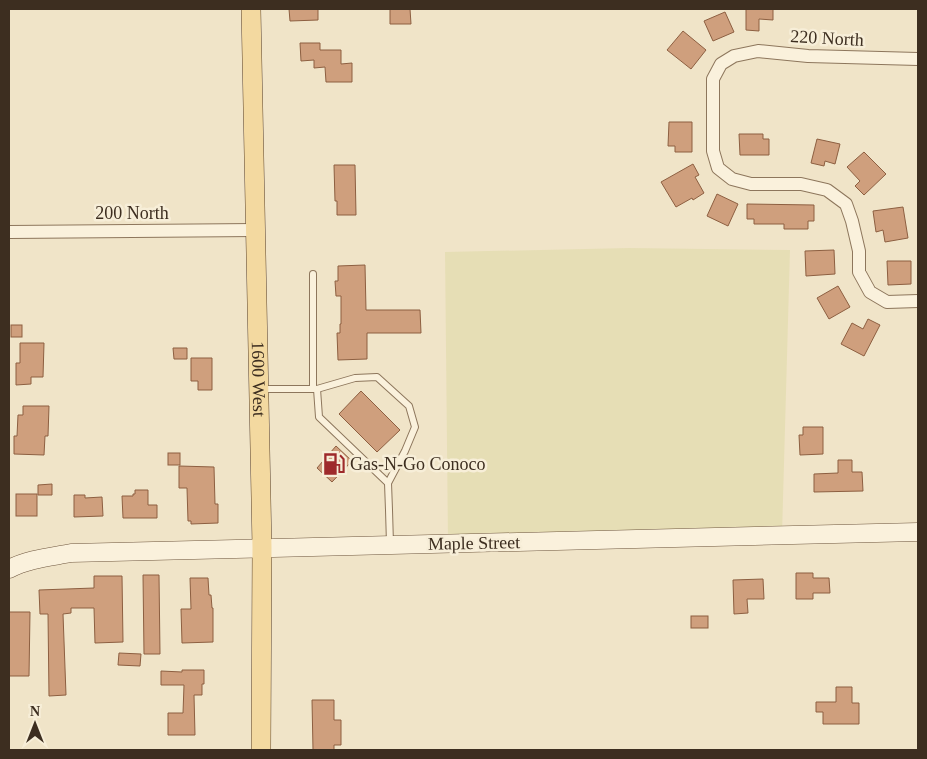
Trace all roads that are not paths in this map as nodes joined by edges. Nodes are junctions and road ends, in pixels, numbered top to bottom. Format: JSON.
{"nodes":[{"id":1,"x":251,"y":9,"type":"edge"},
{"id":2,"x":918,"y":59,"type":"edge"},
{"id":3,"x":255,"y":230,"type":"junction"},
{"id":4,"x":9,"y":232,"type":"edge"},
{"id":5,"x":313,"y":274,"type":"dead end"},
{"id":6,"x":918,"y":301,"type":"edge"},
{"id":7,"x":259,"y":389,"type":"junction"},
{"id":8,"x":315,"y":389,"type":"junction"},
{"id":9,"x":388,"y":483,"type":"junction"},
{"id":10,"x":918,"y":532,"type":"edge"},
{"id":11,"x":390,"y":545,"type":"junction"},
{"id":12,"x":262,"y":547,"type":"junction"},
{"id":13,"x":9,"y":569,"type":"edge"},
{"id":14,"x":261,"y":750,"type":"edge"}],
"edges":[{"from":1,"to":3,"type":"main road","name":"1600 West"},
{"from":2,"to":6,"type":"street","name":"220 North"},
{"from":3,"to":4,"type":"street","name":"200 North"},
{"from":3,"to":7,"type":"main road","name":"1600 West"},
{"from":5,"to":8,"type":"lane"},
{"from":7,"to":8,"type":"lane"},
{"from":7,"to":12,"type":"main road","name":"1600 West"},
{"from":8,"to":9,"type":"lane"},
{"from":8,"to":9,"type":"lane"},
{"from":9,"to":11,"type":"lane"},
{"from":10,"to":11,"type":"main road","name":"Maple Street"},
{"from":11,"to":12,"type":"main road","name":"Maple Street"},
{"from":12,"to":13,"type":"main road","name":"Maple Street"},
{"from":12,"to":14,"type":"main road","name":"1600 West"}]}
